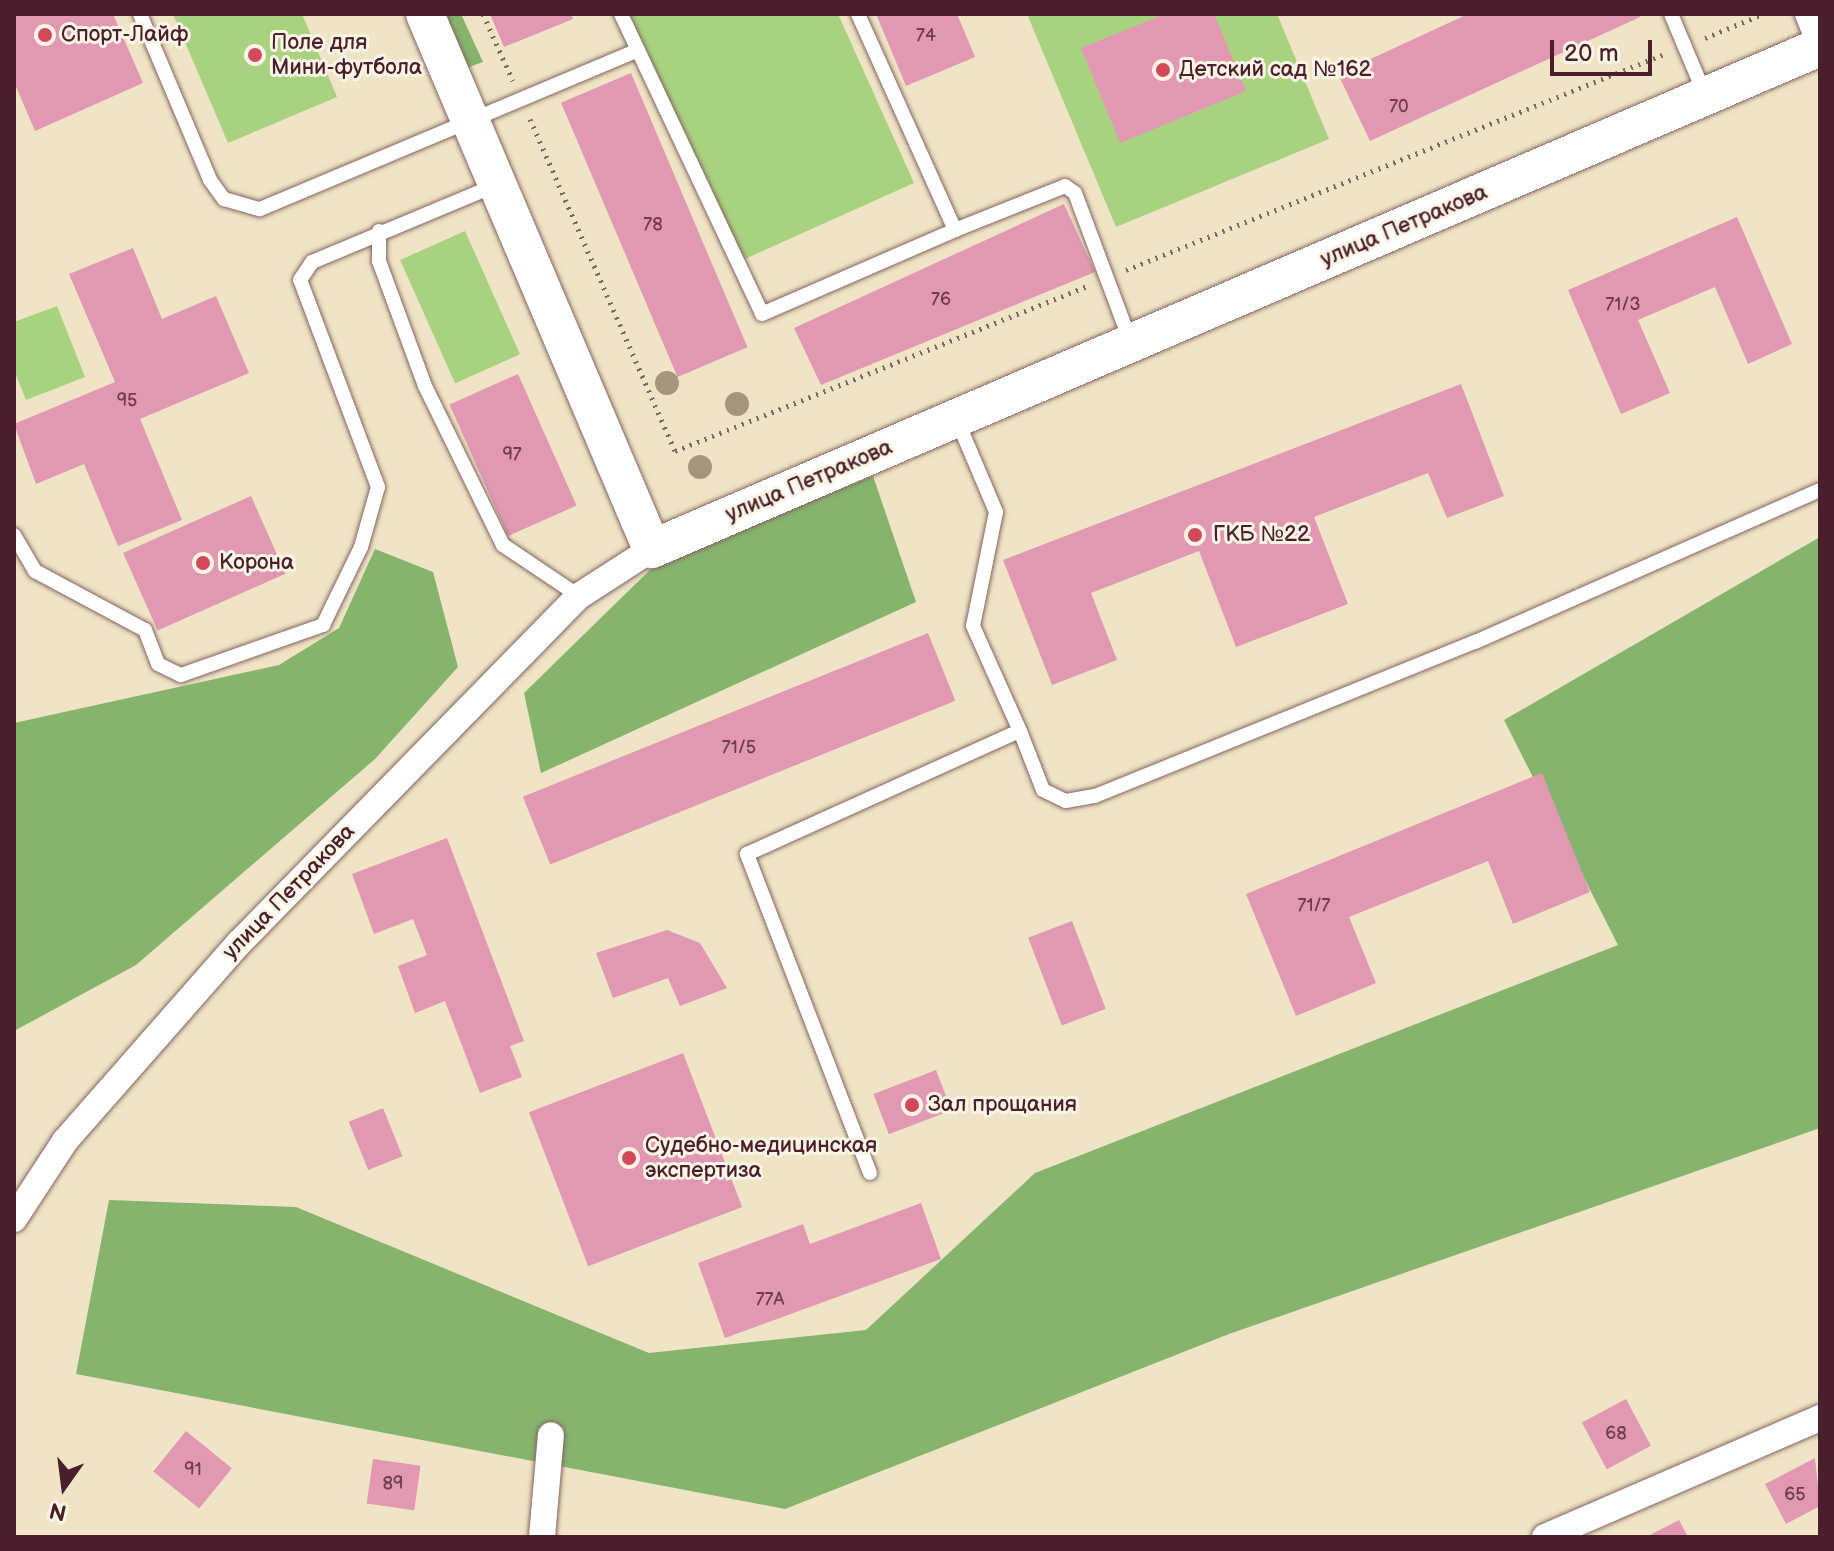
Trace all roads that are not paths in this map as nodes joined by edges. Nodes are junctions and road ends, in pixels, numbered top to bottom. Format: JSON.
{"nodes":[{"id":1,"x":140,"y":14,"type":"edge"},
{"id":2,"x":425,"y":14,"type":"edge"},
{"id":3,"x":621,"y":14,"type":"edge"},
{"id":4,"x":858,"y":14,"type":"edge"},
{"id":5,"x":1671,"y":14,"type":"edge"},
{"id":6,"x":1808,"y":14,"type":"edge"},
{"id":7,"x":1820,"y":46,"type":"edge"},
{"id":8,"x":634,"y":52,"type":"junction"},
{"id":9,"x":1705,"y":97,"type":"junction"},
{"id":10,"x":474,"y":123,"type":"junction"},
{"id":11,"x":500,"y":184,"type":"junction"},
{"id":12,"x":955,"y":230,"type":"junction"},
{"id":13,"x":379,"y":231,"type":"junction"},
{"id":14,"x":1131,"y":343,"type":"junction"},
{"id":15,"x":956,"y":418,"type":"junction"},
{"id":16,"x":1820,"y":490,"type":"edge"},
{"id":17,"x":14,"y":535,"type":"edge"},
{"id":18,"x":652,"y":549,"type":"junction"},
{"id":19,"x":579,"y":596,"type":"junction"},
{"id":20,"x":1020,"y":731,"type":"junction"},
{"id":21,"x":870,"y":1173,"type":"dead end"},
{"id":22,"x":14,"y":1219,"type":"edge"},
{"id":23,"x":1820,"y":1418,"type":"edge"},
{"id":24,"x":551,"y":1435,"type":"dead end"},
{"id":25,"x":542,"y":1537,"type":"edge"},
{"id":26,"x":1545,"y":1537,"type":"edge"}],
"edges":[{"from":1,"to":10,"type":"lane"},
{"from":2,"to":10,"type":"street"},
{"from":3,"to":8,"type":"lane"},
{"from":4,"to":12,"type":"lane"},
{"from":5,"to":9,"type":"lane"},
{"from":6,"to":7,"type":"street"},
{"from":7,"to":9,"type":"street","name":"улица Петракова"},
{"from":8,"to":10,"type":"lane"},
{"from":8,"to":12,"type":"lane"},
{"from":9,"to":14,"type":"street","name":"улица Петракова"},
{"from":10,"to":11,"type":"street"},
{"from":11,"to":13,"type":"lane"},
{"from":11,"to":18,"type":"street"},
{"from":12,"to":14,"type":"lane"},
{"from":13,"to":17,"type":"lane"},
{"from":13,"to":19,"type":"lane"},
{"from":14,"to":15,"type":"street","name":"улица Петракова"},
{"from":15,"to":18,"type":"street","name":"улица Петракова"},
{"from":15,"to":20,"type":"lane"},
{"from":16,"to":20,"type":"lane"},
{"from":18,"to":19,"type":"street","name":"улица Петракова"},
{"from":19,"to":22,"type":"street","name":"улица Петракова"},
{"from":20,"to":21,"type":"lane"},
{"from":23,"to":26,"type":"street"},
{"from":24,"to":25,"type":"street"}]}
